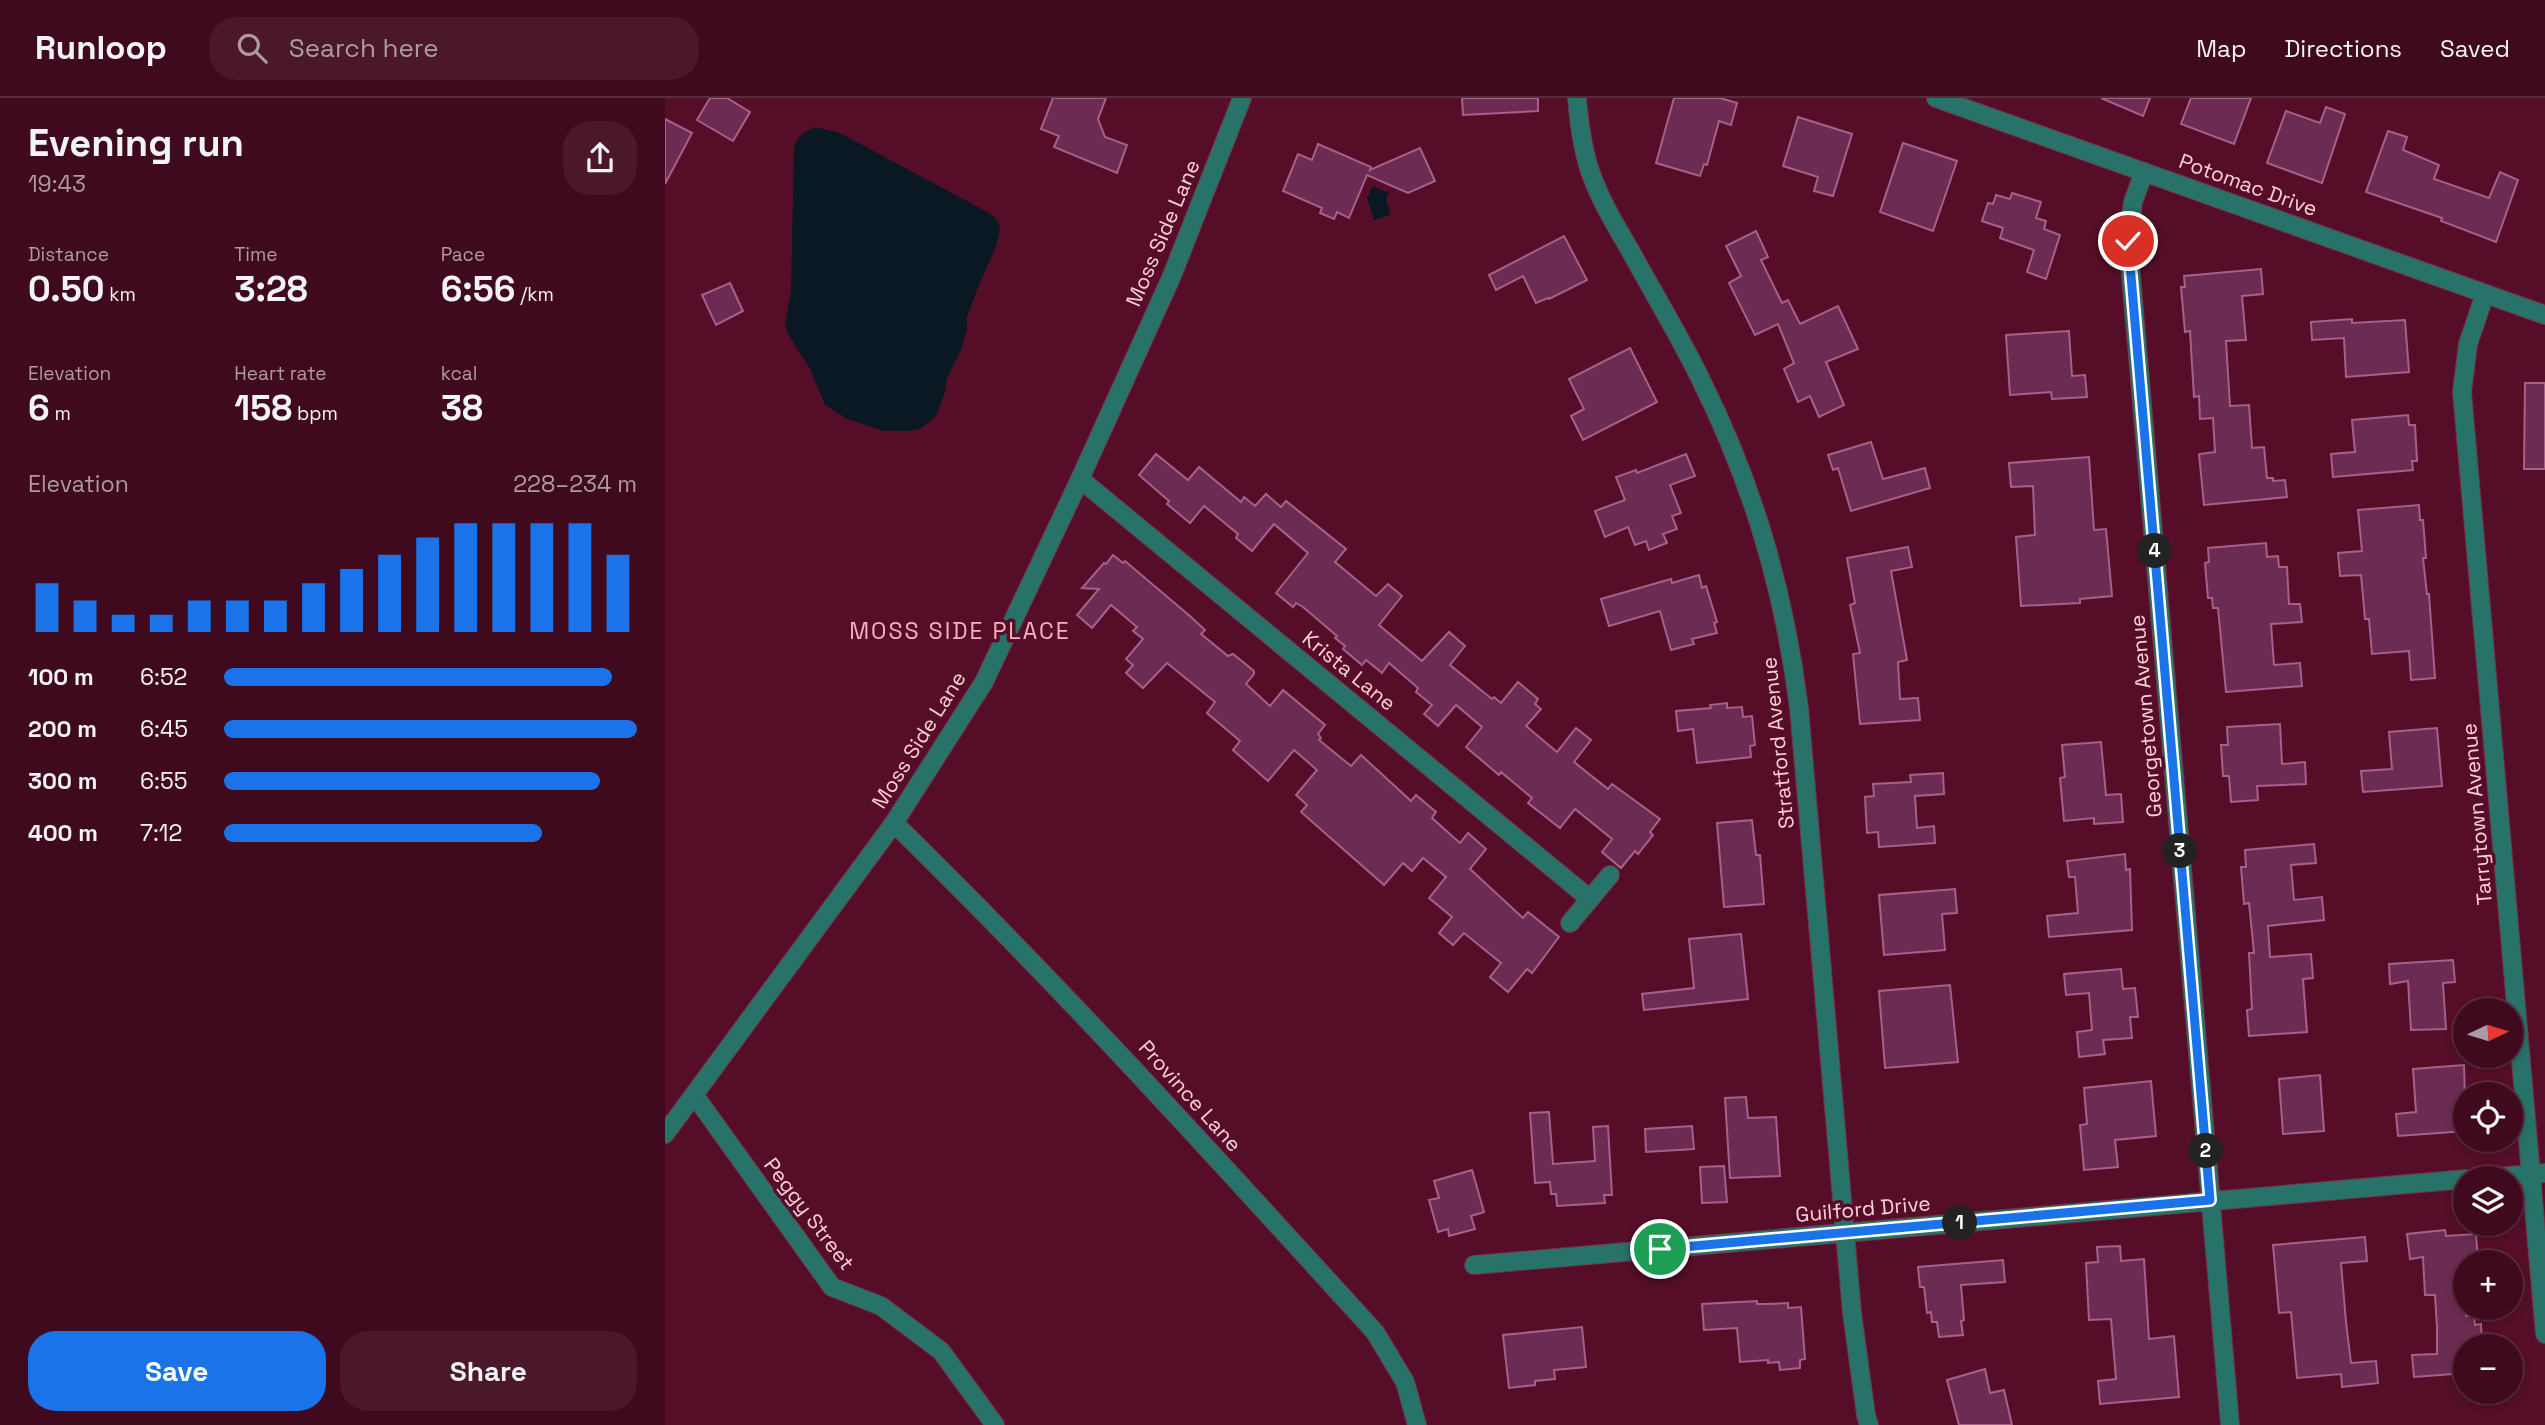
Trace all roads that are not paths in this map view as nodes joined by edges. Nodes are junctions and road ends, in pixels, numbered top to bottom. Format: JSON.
{"nodes":[{"id":1,"x":1242,"y":98,"type":"edge"},
{"id":2,"x":1577,"y":98,"type":"edge"},
{"id":3,"x":1936,"y":98,"type":"edge"},
{"id":4,"x":2144,"y":172,"type":"junction"},
{"id":5,"x":2485,"y":294,"type":"junction"},
{"id":6,"x":2545,"y":315,"type":"edge"},
{"id":7,"x":1080,"y":479,"type":"junction"},
{"id":8,"x":894,"y":823,"type":"junction"},
{"id":9,"x":1610,"y":875,"type":"dead end"},
{"id":10,"x":1590,"y":899,"type":"junction"},
{"id":11,"x":1570,"y":923,"type":"dead end"},
{"id":12,"x":695,"y":1096,"type":"junction"},
{"id":13,"x":665,"y":1134,"type":"edge"},
{"id":14,"x":2538,"y":1173,"type":"edge"},
{"id":15,"x":2453,"y":1180,"type":"edge"},
{"id":16,"x":2210,"y":1200,"type":"junction"},
{"id":17,"x":1845,"y":1233,"type":"junction"},
{"id":18,"x":1474,"y":1265,"type":"dead end"},
{"id":19,"x":2545,"y":1334,"type":"edge"},
{"id":20,"x":995,"y":1425,"type":"edge"},
{"id":21,"x":1417,"y":1425,"type":"edge"},
{"id":22,"x":1869,"y":1425,"type":"edge"},
{"id":23,"x":2230,"y":1425,"type":"edge"}],
"edges":[{"from":1,"to":7,"type":"street","name":"Moss Side Lane"},
{"from":2,"to":17,"type":"street","name":"Stratford Avenue"},
{"from":3,"to":4,"type":"street","name":"Potomac Drive"},
{"from":4,"to":5,"type":"street","name":"Potomac Drive"},
{"from":4,"to":16,"type":"street","name":"Georgetown Avenue"},
{"from":5,"to":6,"type":"street","name":"Potomac Drive"},
{"from":5,"to":14,"type":"street","name":"Tarrytown Avenue"},
{"from":7,"to":8,"type":"street","name":"Moss Side Lane"},
{"from":7,"to":10,"type":"street","name":"Krista Lane"},
{"from":8,"to":12,"type":"street","name":"Moss Side Lane"},
{"from":8,"to":21,"type":"street","name":"Province Lane"},
{"from":9,"to":10,"type":"street"},
{"from":10,"to":11,"type":"street"},
{"from":12,"to":13,"type":"street","name":"Moss Side Lane"},
{"from":12,"to":20,"type":"street","name":"Peggy Street"},
{"from":14,"to":19,"type":"street","name":"Tarrytown Avenue"},
{"from":15,"to":16,"type":"street","name":"Guilford Drive"},
{"from":16,"to":17,"type":"street","name":"Guilford Drive"},
{"from":16,"to":23,"type":"street","name":"Georgetown Avenue"},
{"from":17,"to":18,"type":"street","name":"Guilford Drive"},
{"from":17,"to":22,"type":"street","name":"Stratford Avenue"}]}
